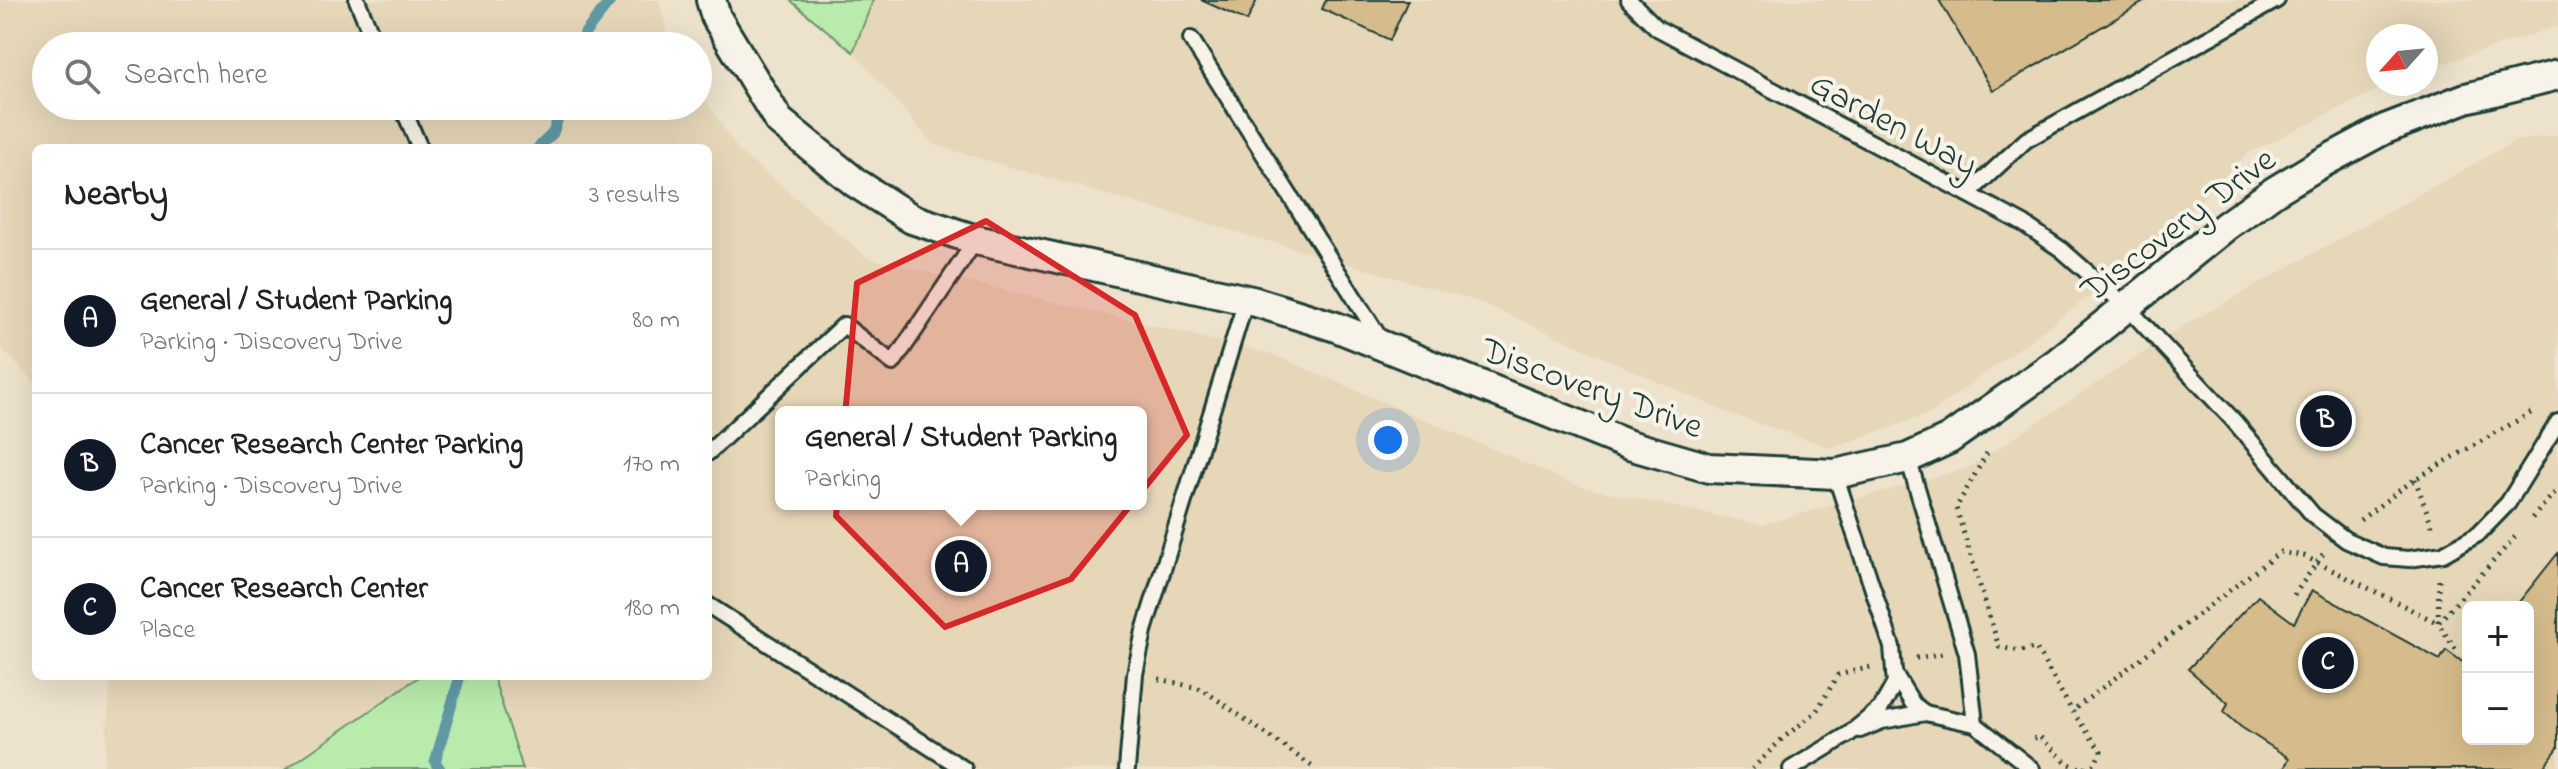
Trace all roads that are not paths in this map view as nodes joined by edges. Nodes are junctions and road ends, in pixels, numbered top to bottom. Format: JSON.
{"nodes":[{"id":1,"x":357,"y":0,"type":"edge"},
{"id":2,"x":711,"y":0,"type":"edge"},
{"id":3,"x":1629,"y":0,"type":"edge"},
{"id":4,"x":2277,"y":0,"type":"edge"},
{"id":5,"x":370,"y":32,"type":"edge"},
{"id":6,"x":1191,"y":39,"type":"dead end"},
{"id":7,"x":2558,"y":75,"type":"edge"},
{"id":8,"x":408,"y":120,"type":"edge"},
{"id":9,"x":418,"y":144,"type":"edge"},
{"id":10,"x":1968,"y":194,"type":"junction"},
{"id":11,"x":976,"y":240,"type":"junction"},
{"id":12,"x":1246,"y":300,"type":"junction"},
{"id":13,"x":2127,"y":307,"type":"junction"},
{"id":14,"x":1387,"y":350,"type":"junction"},
{"id":15,"x":2558,"y":422,"type":"edge"},
{"id":16,"x":712,"y":449,"type":"edge"},
{"id":17,"x":1908,"y":458,"type":"junction"},
{"id":18,"x":1835,"y":474,"type":"junction"},
{"id":19,"x":712,"y":608,"type":"edge"},
{"id":20,"x":1894,"y":672,"type":"junction"},
{"id":21,"x":1925,"y":713,"type":"junction"},
{"id":22,"x":1975,"y":724,"type":"junction"},
{"id":23,"x":1849,"y":734,"type":"junction"},
{"id":24,"x":964,"y":769,"type":"edge"},
{"id":25,"x":1127,"y":769,"type":"edge"},
{"id":26,"x":1791,"y":769,"type":"edge"},
{"id":27,"x":2032,"y":769,"type":"edge"}],
"edges":[{"from":1,"to":5,"type":"lane"},
{"from":2,"to":11,"type":"street","name":"Discovery Drive"},
{"from":3,"to":10,"type":"lane","name":"Garden Way"},
{"from":4,"to":10,"type":"lane"},
{"from":6,"to":14,"type":"lane"},
{"from":7,"to":13,"type":"street","name":"Discovery Drive"},
{"from":8,"to":9,"type":"lane"},
{"from":10,"to":13,"type":"lane","name":"Garden Way"},
{"from":11,"to":12,"type":"street","name":"Discovery Drive"},
{"from":11,"to":16,"type":"lane"},
{"from":12,"to":14,"type":"street","name":"Discovery Drive"},
{"from":12,"to":25,"type":"lane"},
{"from":13,"to":15,"type":"lane","name":"Garden Way"},
{"from":13,"to":17,"type":"street","name":"Discovery Drive"},
{"from":14,"to":18,"type":"street","name":"Discovery Drive"},
{"from":17,"to":18,"type":"street","name":"Discovery Drive"},
{"from":17,"to":22,"type":"lane"},
{"from":18,"to":20,"type":"lane"},
{"from":19,"to":24,"type":"lane"},
{"from":20,"to":21,"type":"lane"},
{"from":20,"to":23,"type":"lane"},
{"from":21,"to":22,"type":"lane"},
{"from":21,"to":23,"type":"lane"},
{"from":22,"to":27,"type":"lane"},
{"from":23,"to":26,"type":"lane"}]}
